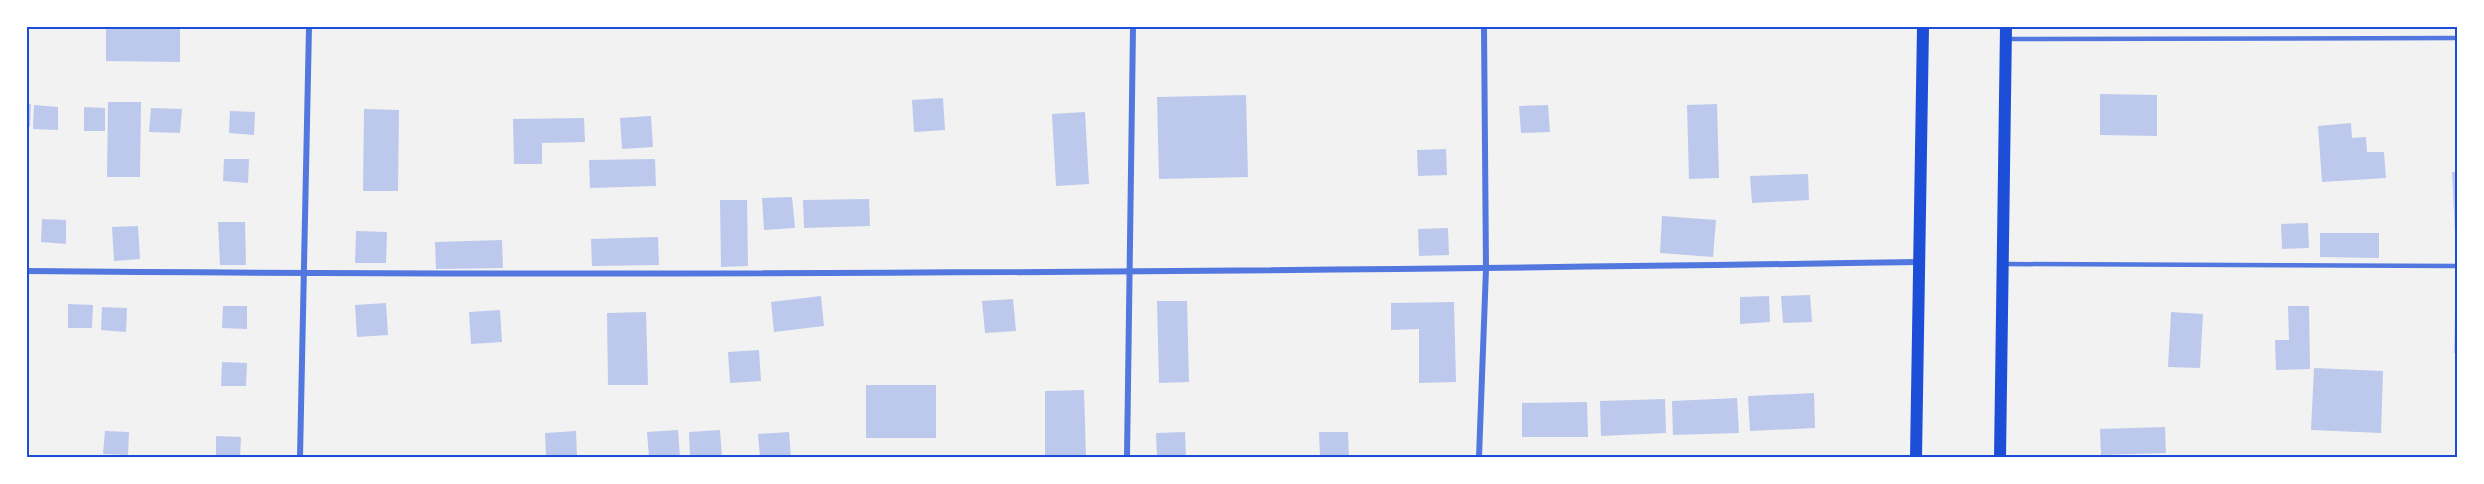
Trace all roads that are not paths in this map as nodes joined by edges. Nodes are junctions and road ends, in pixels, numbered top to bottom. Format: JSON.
{"nodes":[{"id":1,"x":309,"y":27,"type":"edge"},
{"id":2,"x":1133,"y":27,"type":"edge"},
{"id":3,"x":1484,"y":27,"type":"edge"},
{"id":4,"x":1923,"y":27,"type":"edge"},
{"id":5,"x":2006,"y":33,"type":"edge"},
{"id":6,"x":2457,"y":38,"type":"edge"},
{"id":7,"x":1919,"y":262,"type":"junction"},
{"id":8,"x":2003,"y":264,"type":"junction"},
{"id":9,"x":2457,"y":266,"type":"edge"},
{"id":10,"x":1486,"y":269,"type":"junction"},
{"id":11,"x":27,"y":271,"type":"edge"},
{"id":12,"x":1129,"y":271,"type":"junction"},
{"id":13,"x":304,"y":274,"type":"junction"},
{"id":14,"x":300,"y":457,"type":"edge"},
{"id":15,"x":1127,"y":457,"type":"edge"},
{"id":16,"x":1479,"y":457,"type":"edge"},
{"id":17,"x":1914,"y":457,"type":"edge"},
{"id":18,"x":2000,"y":457,"type":"edge"}],
"edges":[{"from":1,"to":13,"type":"street"},
{"from":2,"to":12,"type":"street"},
{"from":3,"to":10,"type":"street"},
{"from":4,"to":7,"type":"main road"},
{"from":5,"to":6,"type":"lane"},
{"from":5,"to":8,"type":"main road"},
{"from":7,"to":10,"type":"street"},
{"from":7,"to":17,"type":"main road"},
{"from":8,"to":9,"type":"lane"},
{"from":8,"to":18,"type":"main road"},
{"from":10,"to":12,"type":"street"},
{"from":10,"to":16,"type":"street"},
{"from":11,"to":13,"type":"street"},
{"from":12,"to":13,"type":"street"},
{"from":12,"to":15,"type":"street"},
{"from":13,"to":14,"type":"street"}]}
